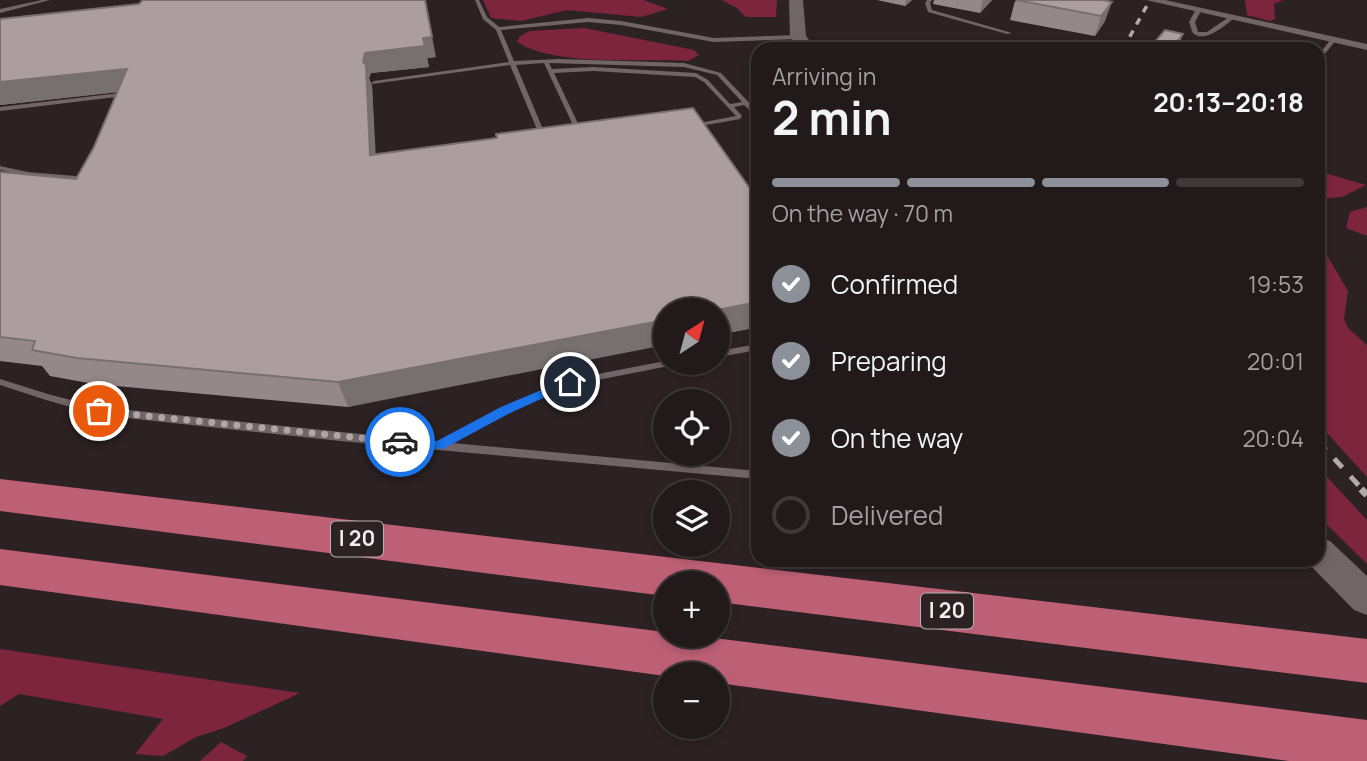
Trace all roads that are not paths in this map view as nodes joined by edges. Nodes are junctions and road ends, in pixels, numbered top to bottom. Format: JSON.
{"nodes":[{"id":1,"x":48,"y":0,"type":"edge"},
{"id":2,"x":477,"y":0,"type":"edge"},
{"id":3,"x":796,"y":0,"type":"edge"},
{"id":4,"x":930,"y":0,"type":"edge"},
{"id":5,"x":1151,"y":0,"type":"edge"},
{"id":6,"x":0,"y":10,"type":"edge"},
{"id":7,"x":1198,"y":11,"type":"junction"},
{"id":8,"x":1231,"y":18,"type":"junction"},
{"id":9,"x":498,"y":29,"type":"junction"},
{"id":10,"x":1009,"y":33,"type":"dead end"},
{"id":11,"x":1333,"y":40,"type":"junction"},
{"id":12,"x":773,"y":42,"type":"edge"},
{"id":13,"x":803,"y":42,"type":"edge"},
{"id":14,"x":1367,"y":47,"type":"edge"},
{"id":15,"x":1325,"y":50,"type":"edge"},
{"id":16,"x":546,"y":62,"type":"junction"},
{"id":17,"x":512,"y":63,"type":"junction"},
{"id":18,"x":550,"y":71,"type":"junction"},
{"id":19,"x":374,"y":83,"type":"dead end"},
{"id":20,"x":746,"y":103,"type":"junction"},
{"id":21,"x":116,"y":106,"type":"edge"},
{"id":22,"x":729,"y":106,"type":"junction"},
{"id":23,"x":0,"y":108,"type":"edge"},
{"id":24,"x":751,"y":108,"type":"edge"},
{"id":25,"x":701,"y":124,"type":"edge"},
{"id":26,"x":556,"y":139,"type":"edge"},
{"id":27,"x":569,"y":139,"type":"edge"},
{"id":28,"x":93,"y":165,"type":"edge"},
{"id":29,"x":0,"y":168,"type":"edge"},
{"id":30,"x":88,"y":177,"type":"junction"},
{"id":31,"x":88,"y":189,"type":"edge"},
{"id":32,"x":751,"y":348,"type":"edge"},
{"id":33,"x":730,"y":352,"type":"edge"},
{"id":34,"x":653,"y":366,"type":"edge"},
{"id":35,"x":0,"y":382,"type":"edge"},
{"id":36,"x":438,"y":446,"type":"junction"},
{"id":37,"x":751,"y":474,"type":"edge"},
{"id":38,"x":0,"y":495,"type":"edge"},
{"id":39,"x":1325,"y":558,"type":"edge"},
{"id":40,"x":0,"y":567,"type":"edge"},
{"id":41,"x":653,"y":575,"type":"edge"},
{"id":42,"x":730,"y":585,"type":"edge"},
{"id":43,"x":1367,"y":599,"type":"edge"},
{"id":44,"x":1367,"y":662,"type":"edge"},
{"id":45,"x":1367,"y":746,"type":"edge"}],
"edges":[{"from":1,"to":6,"type":"lane"},
{"from":2,"to":9,"type":"lane"},
{"from":3,"to":13,"type":"street"},
{"from":4,"to":10,"type":"lane"},
{"from":5,"to":7,"type":"street"},
{"from":7,"to":8,"type":"street"},
{"from":7,"to":8,"type":"lane"},
{"from":8,"to":11,"type":"street"},
{"from":9,"to":12,"type":"lane"},
{"from":9,"to":17,"type":"lane"},
{"from":11,"to":14,"type":"street"},
{"from":11,"to":15,"type":"lane"},
{"from":16,"to":17,"type":"lane"},
{"from":16,"to":18,"type":"lane"},
{"from":16,"to":20,"type":"lane"},
{"from":17,"to":19,"type":"lane"},
{"from":17,"to":26,"type":"lane"},
{"from":18,"to":22,"type":"lane"},
{"from":18,"to":27,"type":"lane"},
{"from":20,"to":22,"type":"lane"},
{"from":20,"to":24,"type":"lane"},
{"from":21,"to":23,"type":"lane"},
{"from":22,"to":25,"type":"lane"},
{"from":28,"to":30,"type":"lane"},
{"from":29,"to":30,"type":"lane"},
{"from":30,"to":31,"type":"lane"},
{"from":32,"to":33,"type":"lane"},
{"from":34,"to":36,"type":"lane"},
{"from":35,"to":36,"type":"lane"},
{"from":36,"to":37,"type":"lane"},
{"from":38,"to":41,"type":"highway","number":"I 20"},
{"from":39,"to":43,"type":"street"},
{"from":40,"to":45,"type":"highway"},
{"from":42,"to":44,"type":"highway","number":"I 20"}]}
